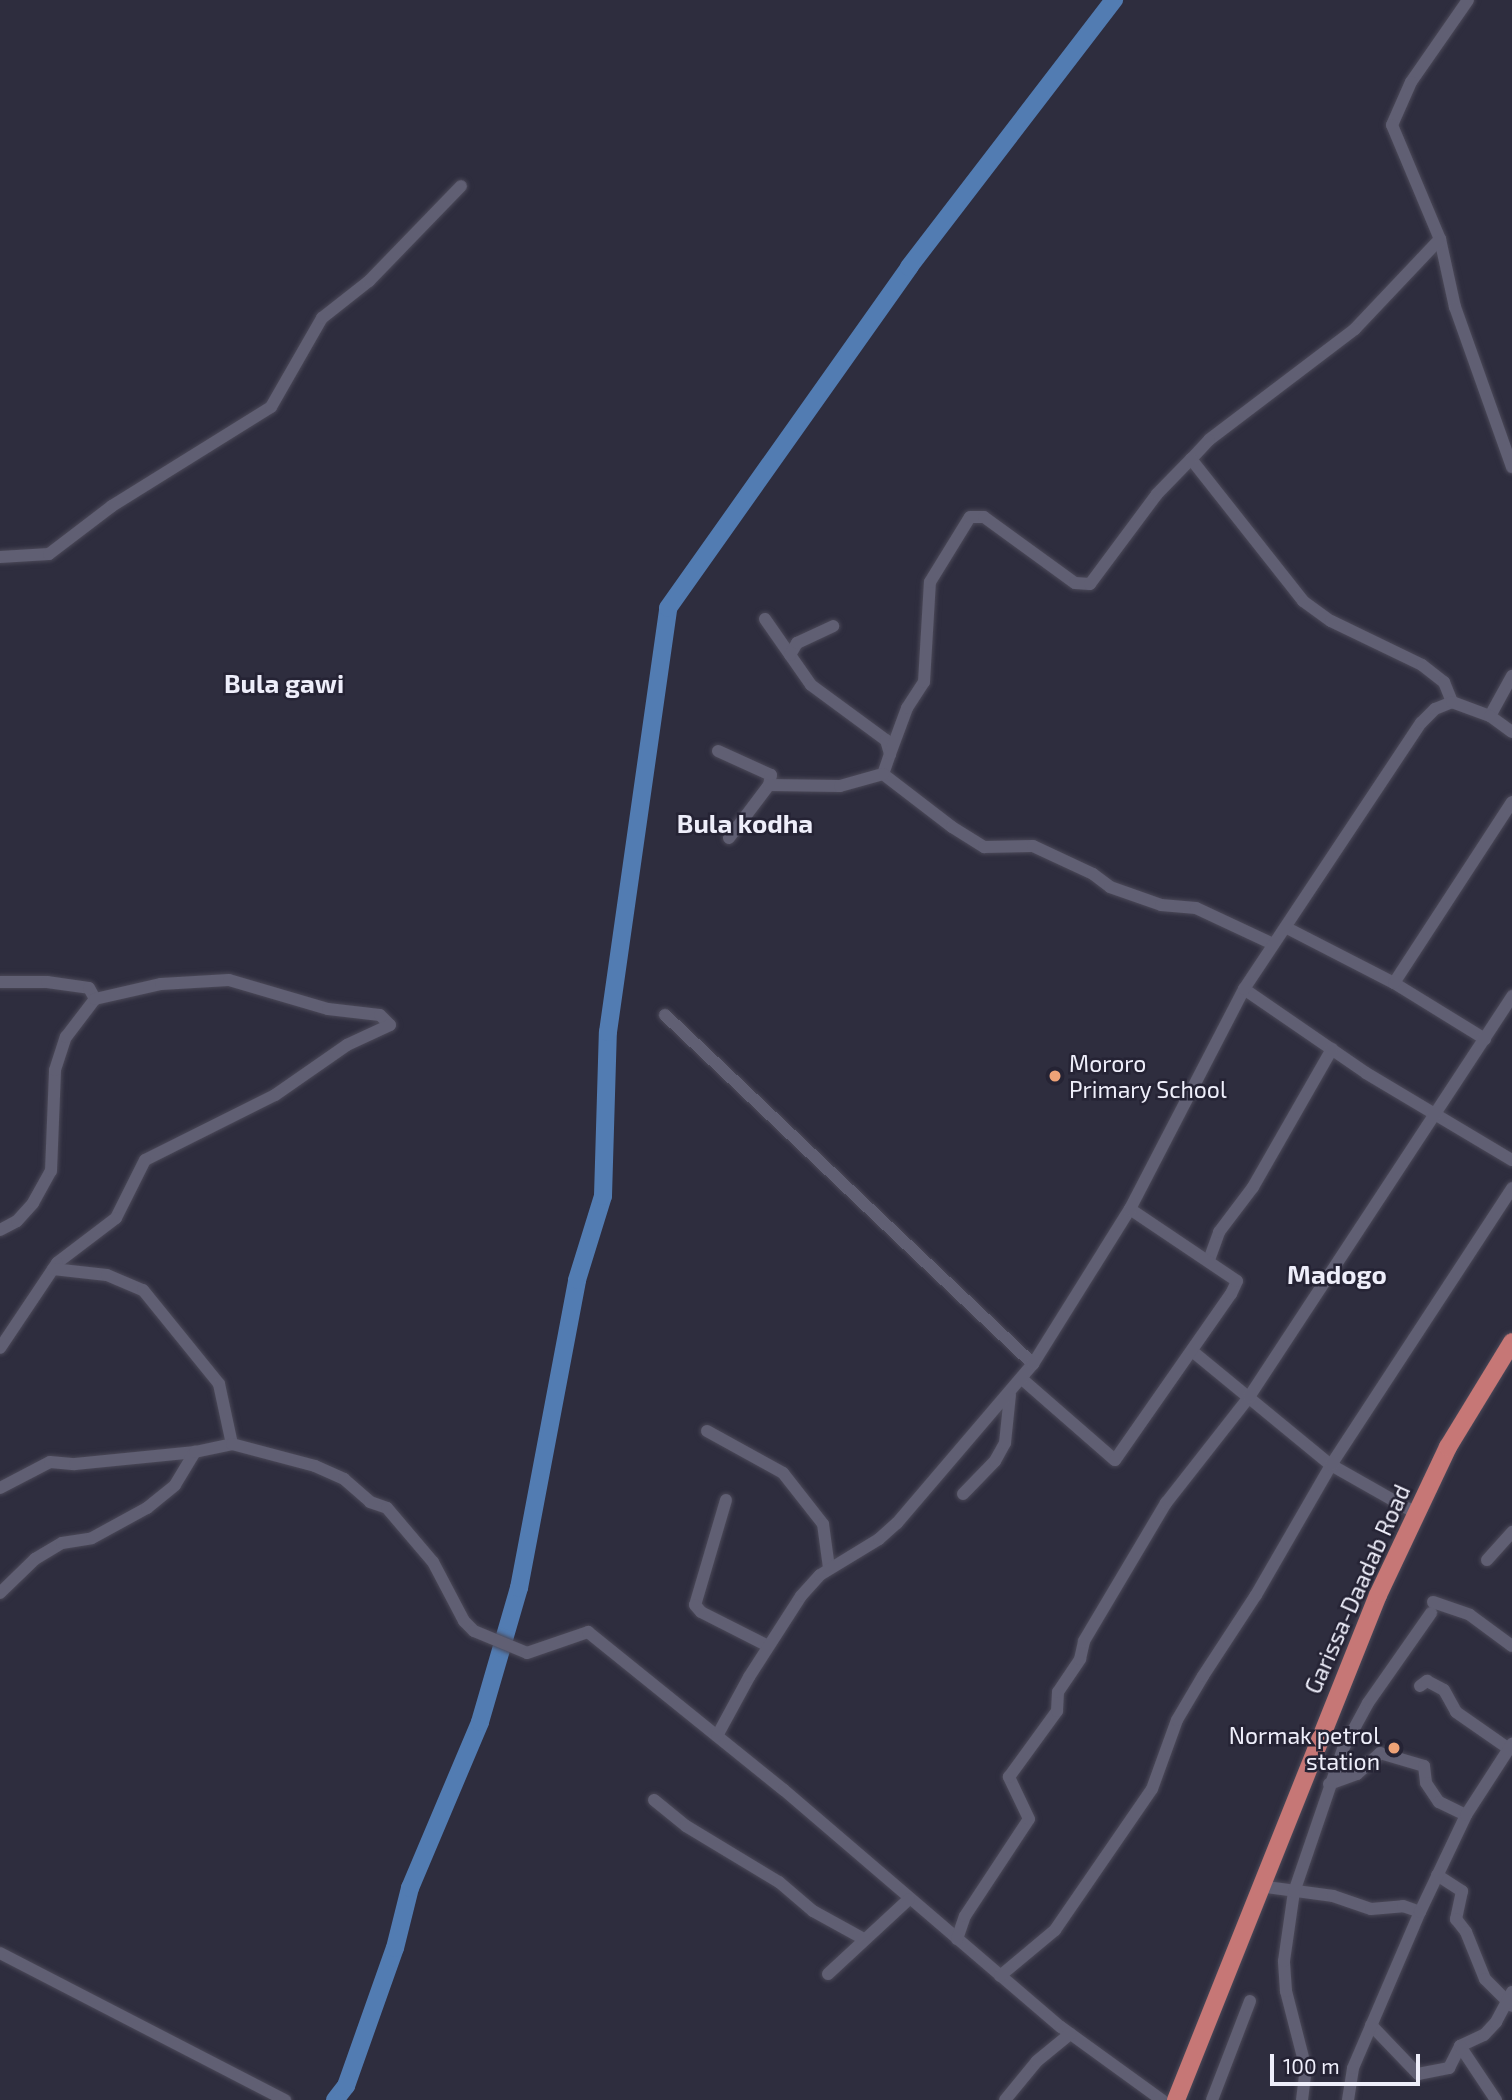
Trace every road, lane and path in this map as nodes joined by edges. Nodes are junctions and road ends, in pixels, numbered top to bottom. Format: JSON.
{"nodes":[{"id":1,"x":1468,"y":0,"type":"edge"},
{"id":2,"x":461,"y":186,"type":"dead end"},
{"id":3,"x":1440,"y":239,"type":"junction"},
{"id":4,"x":1191,"y":459,"type":"junction"},
{"id":5,"x":1512,"y":467,"type":"edge"},
{"id":6,"x":0,"y":557,"type":"edge"},
{"id":7,"x":765,"y":619,"type":"dead end"},
{"id":8,"x":833,"y":626,"type":"dead end"},
{"id":9,"x":790,"y":655,"type":"junction"},
{"id":10,"x":1512,"y":676,"type":"edge"},
{"id":11,"x":1452,"y":702,"type":"junction"},
{"id":12,"x":1490,"y":716,"type":"junction"},
{"id":13,"x":1512,"y":732,"type":"edge"},
{"id":14,"x":718,"y":751,"type":"dead end"},
{"id":15,"x":890,"y":754,"type":"junction"},
{"id":16,"x":883,"y":774,"type":"junction"},
{"id":17,"x":769,"y":785,"type":"junction"},
{"id":18,"x":1512,"y":802,"type":"edge"},
{"id":19,"x":729,"y":838,"type":"dead end"},
{"id":20,"x":1287,"y":928,"type":"junction"},
{"id":21,"x":1273,"y":944,"type":"junction"},
{"id":22,"x":0,"y":982,"type":"edge"},
{"id":23,"x":1394,"y":983,"type":"junction"},
{"id":24,"x":1244,"y":989,"type":"junction"},
{"id":25,"x":1512,"y":996,"type":"edge"},
{"id":26,"x":95,"y":999,"type":"junction"},
{"id":27,"x":665,"y":1015,"type":"dead end"},
{"id":28,"x":1485,"y":1039,"type":"junction"},
{"id":29,"x":1332,"y":1049,"type":"junction"},
{"id":30,"x":1434,"y":1114,"type":"junction"},
{"id":31,"x":1512,"y":1160,"type":"edge"},
{"id":32,"x":1512,"y":1188,"type":"edge"},
{"id":33,"x":1130,"y":1209,"type":"junction"},
{"id":34,"x":0,"y":1230,"type":"edge"},
{"id":35,"x":1209,"y":1261,"type":"junction"},
{"id":36,"x":53,"y":1269,"type":"junction"},
{"id":37,"x":1512,"y":1342,"type":"edge"},
{"id":38,"x":0,"y":1348,"type":"edge"},
{"id":39,"x":1192,"y":1351,"type":"junction"},
{"id":40,"x":1033,"y":1364,"type":"junction"},
{"id":41,"x":1022,"y":1379,"type":"junction"},
{"id":42,"x":1010,"y":1395,"type":"junction"},
{"id":43,"x":1248,"y":1397,"type":"junction"},
{"id":44,"x":707,"y":1431,"type":"dead end"},
{"id":45,"x":232,"y":1444,"type":"junction"},
{"id":46,"x":195,"y":1452,"type":"junction"},
{"id":47,"x":1331,"y":1465,"type":"junction"},
{"id":48,"x":0,"y":1489,"type":"edge"},
{"id":49,"x":963,"y":1494,"type":"dead end"},
{"id":50,"x":726,"y":1500,"type":"dead end"},
{"id":51,"x":1416,"y":1513,"type":"junction"},
{"id":52,"x":1512,"y":1532,"type":"edge"},
{"id":53,"x":1487,"y":1560,"type":"dead end"},
{"id":54,"x":829,"y":1569,"type":"junction"},
{"id":55,"x":0,"y":1593,"type":"edge"},
{"id":56,"x":768,"y":1646,"type":"junction"},
{"id":57,"x":1512,"y":1646,"type":"edge"},
{"id":58,"x":1420,"y":1686,"type":"dead end"},
{"id":59,"x":717,"y":1736,"type":"junction"},
{"id":60,"x":1510,"y":1746,"type":"edge"},
{"id":61,"x":1329,"y":1784,"type":"junction"},
{"id":62,"x":654,"y":1800,"type":"dead end"},
{"id":63,"x":1466,"y":1815,"type":"junction"},
{"id":64,"x":1437,"y":1875,"type":"junction"},
{"id":65,"x":1259,"y":1886,"type":"junction"},
{"id":66,"x":1294,"y":1892,"type":"junction"},
{"id":67,"x":909,"y":1899,"type":"junction"},
{"id":68,"x":1420,"y":1912,"type":"junction"},
{"id":69,"x":957,"y":1939,"type":"junction"},
{"id":70,"x":864,"y":1940,"type":"junction"},
{"id":71,"x":0,"y":1953,"type":"edge"},
{"id":72,"x":828,"y":1974,"type":"dead end"},
{"id":73,"x":1000,"y":1976,"type":"junction"},
{"id":74,"x":1510,"y":2000,"type":"edge"},
{"id":75,"x":1250,"y":2001,"type":"dead end"},
{"id":76,"x":1371,"y":2025,"type":"junction"},
{"id":77,"x":1070,"y":2034,"type":"junction"},
{"id":78,"x":1460,"y":2046,"type":"junction"},
{"id":79,"x":285,"y":2100,"type":"edge"},
{"id":80,"x":1005,"y":2100,"type":"edge"},
{"id":81,"x":1161,"y":2100,"type":"edge"},
{"id":82,"x":1176,"y":2100,"type":"edge"},
{"id":83,"x":1212,"y":2100,"type":"edge"},
{"id":84,"x":1302,"y":2100,"type":"edge"},
{"id":85,"x":1348,"y":2100,"type":"edge"},
{"id":86,"x":1496,"y":2100,"type":"edge"}],
"edges":[{"from":1,"to":3,"type":"street"},
{"from":2,"to":6,"type":"street"},
{"from":3,"to":4,"type":"street"},
{"from":3,"to":5,"type":"street"},
{"from":4,"to":11,"type":"street"},
{"from":4,"to":15,"type":"street"},
{"from":7,"to":9,"type":"street"},
{"from":8,"to":9,"type":"street"},
{"from":9,"to":15,"type":"street"},
{"from":10,"to":12,"type":"street"},
{"from":11,"to":12,"type":"street"},
{"from":11,"to":20,"type":"street"},
{"from":12,"to":13,"type":"street"},
{"from":14,"to":17,"type":"street"},
{"from":15,"to":16,"type":"street"},
{"from":16,"to":17,"type":"street"},
{"from":16,"to":21,"type":"street"},
{"from":17,"to":19,"type":"street"},
{"from":18,"to":23,"type":"street"},
{"from":20,"to":21,"type":"street"},
{"from":20,"to":23,"type":"street"},
{"from":21,"to":24,"type":"street"},
{"from":22,"to":26,"type":"street"},
{"from":23,"to":28,"type":"street"},
{"from":24,"to":29,"type":"street"},
{"from":24,"to":33,"type":"street"},
{"from":25,"to":28,"type":"street"},
{"from":26,"to":34,"type":"street"},
{"from":26,"to":36,"type":"street"},
{"from":27,"to":40,"type":"street"},
{"from":28,"to":30,"type":"street"},
{"from":29,"to":30,"type":"street"},
{"from":29,"to":35,"type":"street"},
{"from":30,"to":31,"type":"street"},
{"from":30,"to":43,"type":"street"},
{"from":32,"to":47,"type":"street"},
{"from":33,"to":35,"type":"street"},
{"from":33,"to":40,"type":"street"},
{"from":35,"to":39,"type":"street"},
{"from":36,"to":38,"type":"street"},
{"from":36,"to":45,"type":"street"},
{"from":37,"to":51,"type":"highway","name":"Garissa-Daadab Road"},
{"from":39,"to":41,"type":"street"},
{"from":39,"to":43,"type":"street"},
{"from":40,"to":41,"type":"street"},
{"from":41,"to":42,"type":"street"},
{"from":42,"to":49,"type":"street"},
{"from":42,"to":54,"type":"street"},
{"from":43,"to":47,"type":"street"},
{"from":43,"to":69,"type":"street"},
{"from":44,"to":54,"type":"street"},
{"from":45,"to":46,"type":"street"},
{"from":45,"to":59,"type":"street"},
{"from":46,"to":48,"type":"street"},
{"from":46,"to":55,"type":"street"},
{"from":47,"to":51,"type":"street"},
{"from":47,"to":73,"type":"street"},
{"from":50,"to":56,"type":"street"},
{"from":51,"to":65,"type":"highway","name":"Garissa-Daadab Road"},
{"from":52,"to":53,"type":"street"},
{"from":54,"to":56,"type":"street"},
{"from":56,"to":59,"type":"street"},
{"from":57,"to":61,"type":"street"},
{"from":58,"to":60,"type":"street"},
{"from":59,"to":67,"type":"street"},
{"from":60,"to":63,"type":"street"},
{"from":61,"to":63,"type":"street"},
{"from":61,"to":66,"type":"street"},
{"from":62,"to":70,"type":"street"},
{"from":63,"to":64,"type":"street"},
{"from":64,"to":68,"type":"street"},
{"from":64,"to":74,"type":"street"},
{"from":65,"to":66,"type":"street"},
{"from":65,"to":82,"type":"highway","name":"Garissa-Daadab Road"},
{"from":66,"to":68,"type":"street"},
{"from":66,"to":84,"type":"street"},
{"from":67,"to":69,"type":"street"},
{"from":67,"to":70,"type":"street"},
{"from":68,"to":76,"type":"street"},
{"from":69,"to":73,"type":"street"},
{"from":70,"to":72,"type":"street"},
{"from":71,"to":79,"type":"street"},
{"from":73,"to":77,"type":"street"},
{"from":74,"to":78,"type":"street"},
{"from":75,"to":83,"type":"street"},
{"from":76,"to":78,"type":"street"},
{"from":76,"to":85,"type":"street"},
{"from":77,"to":80,"type":"street"},
{"from":77,"to":81,"type":"street"},
{"from":78,"to":86,"type":"street"}]}
